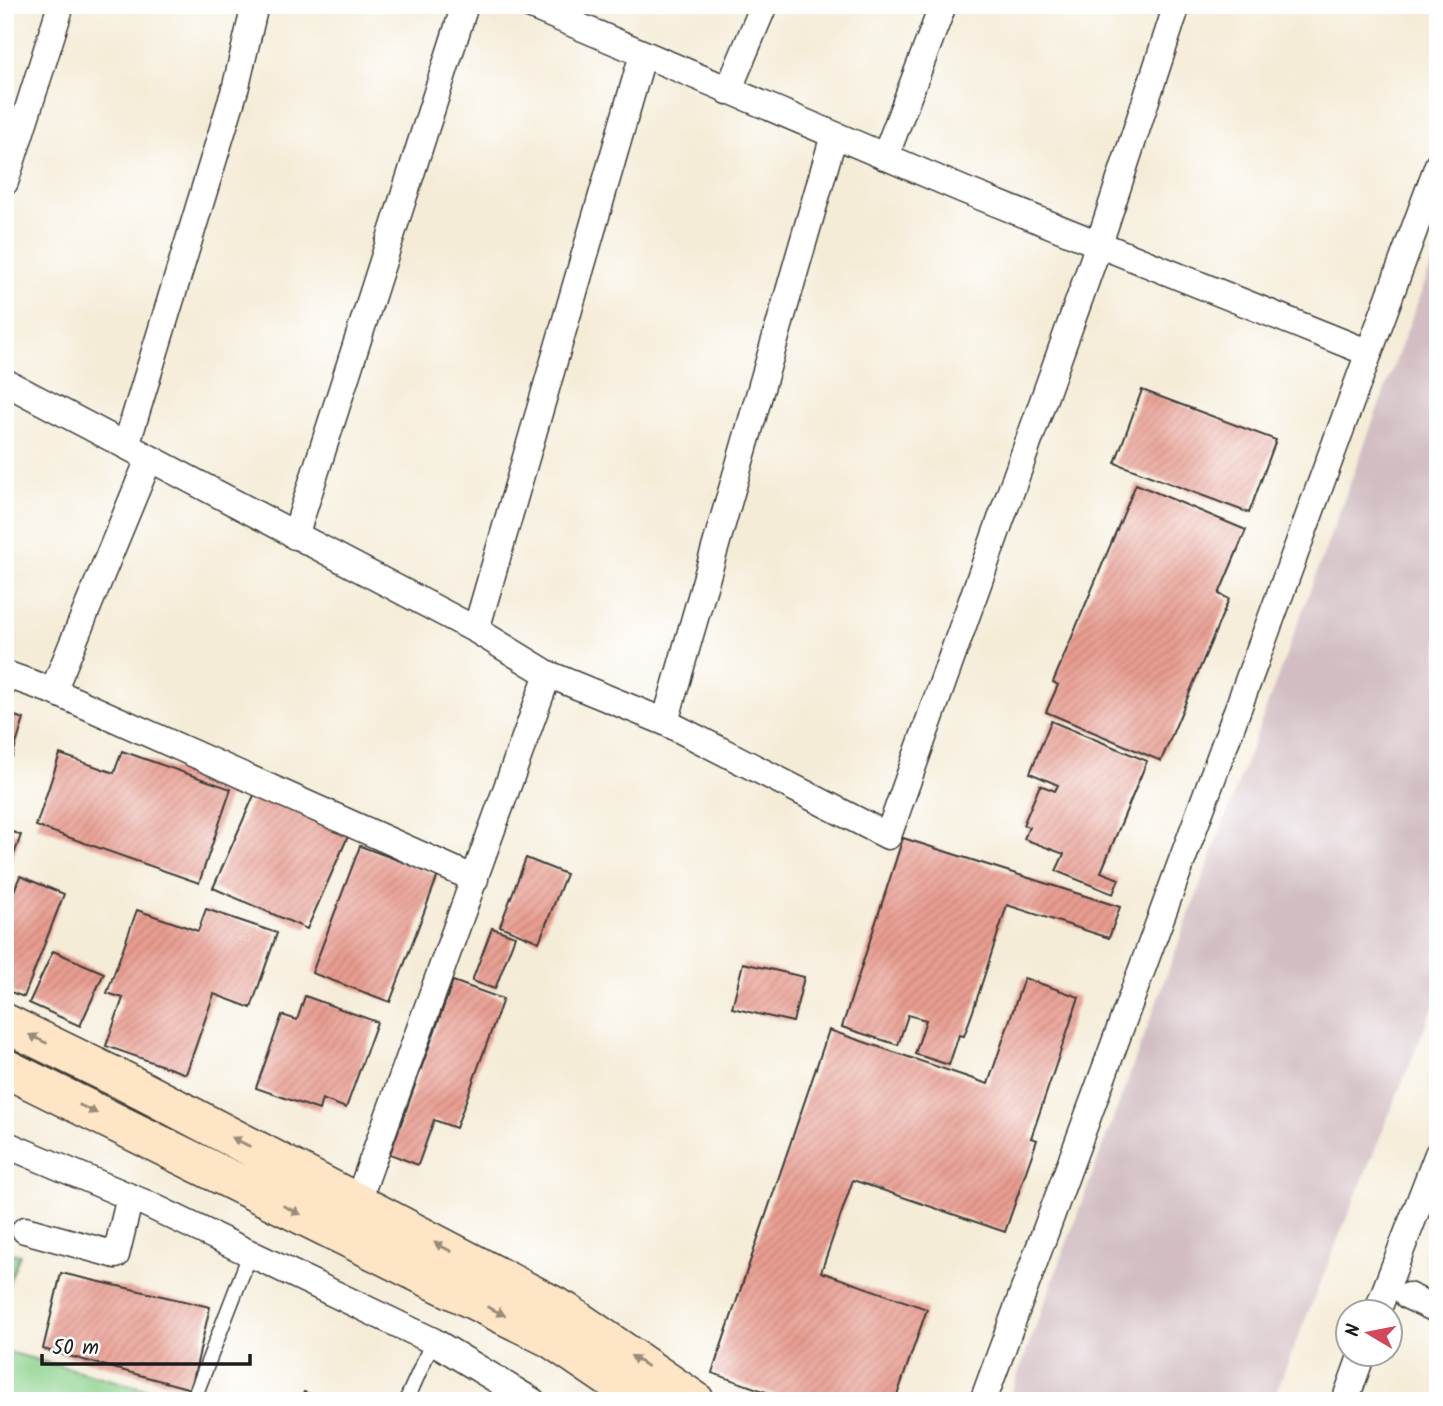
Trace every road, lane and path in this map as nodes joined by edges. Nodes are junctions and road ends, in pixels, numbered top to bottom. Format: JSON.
{"nodes":[{"id":1,"x":61,"y":5,"type":"edge"},
{"id":2,"x":255,"y":5,"type":"edge"},
{"id":3,"x":465,"y":5,"type":"edge"},
{"id":4,"x":529,"y":5,"type":"edge"},
{"id":5,"x":764,"y":5,"type":"edge"},
{"id":6,"x":943,"y":5,"type":"edge"},
{"id":7,"x":1177,"y":5,"type":"edge"},
{"id":8,"x":643,"y":54,"type":"junction"},
{"id":9,"x":728,"y":91,"type":"junction"},
{"id":10,"x":834,"y":135,"type":"junction"},
{"id":11,"x":885,"y":157,"type":"junction"},
{"id":12,"x":1438,"y":165,"type":"edge"},
{"id":13,"x":5,"y":182,"type":"edge"},
{"id":14,"x":1099,"y":244,"type":"junction"},
{"id":15,"x":1369,"y":353,"type":"junction"},
{"id":16,"x":5,"y":382,"type":"edge"},
{"id":17,"x":138,"y":452,"type":"junction"},
{"id":18,"x":295,"y":536,"type":"junction"},
{"id":19,"x":476,"y":630,"type":"junction"},
{"id":20,"x":5,"y":674,"type":"edge"},
{"id":21,"x":548,"y":674,"type":"junction"},
{"id":22,"x":53,"y":691,"type":"junction"},
{"id":23,"x":665,"y":722,"type":"junction"},
{"id":24,"x":475,"y":879,"type":"junction"},
{"id":25,"x":5,"y":1023,"type":"edge"},
{"id":26,"x":5,"y":1068,"type":"edge"},
{"id":27,"x":5,"y":1144,"type":"edge"},
{"id":28,"x":1438,"y":1154,"type":"edge"},
{"id":29,"x":130,"y":1197,"type":"junction"},
{"id":30,"x":357,"y":1203,"type":"junction"},
{"id":31,"x":26,"y":1230,"type":"dead end"},
{"id":32,"x":250,"y":1254,"type":"junction"},
{"id":33,"x":1408,"y":1296,"type":"dead end"},
{"id":34,"x":1382,"y":1298,"type":"edge"},
{"id":35,"x":1438,"y":1310,"type":"edge"},
{"id":36,"x":433,"y":1341,"type":"junction"},
{"id":37,"x":1357,"y":1368,"type":"edge"},
{"id":38,"x":193,"y":1401,"type":"edge"},
{"id":39,"x":406,"y":1401,"type":"edge"},
{"id":40,"x":533,"y":1401,"type":"edge"},
{"id":41,"x":643,"y":1401,"type":"edge"},
{"id":42,"x":695,"y":1401,"type":"edge"},
{"id":43,"x":983,"y":1401,"type":"edge"},
{"id":44,"x":1345,"y":1401,"type":"edge"}],
"edges":[{"from":1,"to":13,"type":"street"},
{"from":2,"to":17,"type":"street"},
{"from":3,"to":18,"type":"street"},
{"from":4,"to":8,"type":"street"},
{"from":5,"to":9,"type":"street"},
{"from":6,"to":11,"type":"street"},
{"from":7,"to":14,"type":"street"},
{"from":8,"to":9,"type":"street"},
{"from":8,"to":19,"type":"street"},
{"from":9,"to":10,"type":"street"},
{"from":10,"to":11,"type":"street"},
{"from":10,"to":23,"type":"street"},
{"from":11,"to":14,"type":"street"},
{"from":12,"to":15,"type":"street"},
{"from":14,"to":15,"type":"street"},
{"from":14,"to":23,"type":"street"},
{"from":15,"to":43,"type":"street"},
{"from":16,"to":17,"type":"street"},
{"from":17,"to":18,"type":"street"},
{"from":17,"to":22,"type":"street"},
{"from":18,"to":19,"type":"street"},
{"from":19,"to":21,"type":"street"},
{"from":20,"to":22,"type":"street"},
{"from":21,"to":23,"type":"street"},
{"from":21,"to":24,"type":"street"},
{"from":22,"to":24,"type":"street"},
{"from":24,"to":30,"type":"street"},
{"from":30,"to":25,"type":"main road","one_way":true},
{"from":26,"to":41,"type":"main road","one_way":true},
{"from":27,"to":29,"type":"street"},
{"from":28,"to":34,"type":"street"},
{"from":29,"to":31,"type":"street"},
{"from":29,"to":32,"type":"street"},
{"from":42,"to":30,"type":"main road","one_way":true},
{"from":32,"to":36,"type":"street"},
{"from":32,"to":38,"type":"lane"},
{"from":33,"to":35,"type":"street"},
{"from":36,"to":39,"type":"lane"},
{"from":36,"to":40,"type":"street"},
{"from":37,"to":44,"type":"street"}]}
